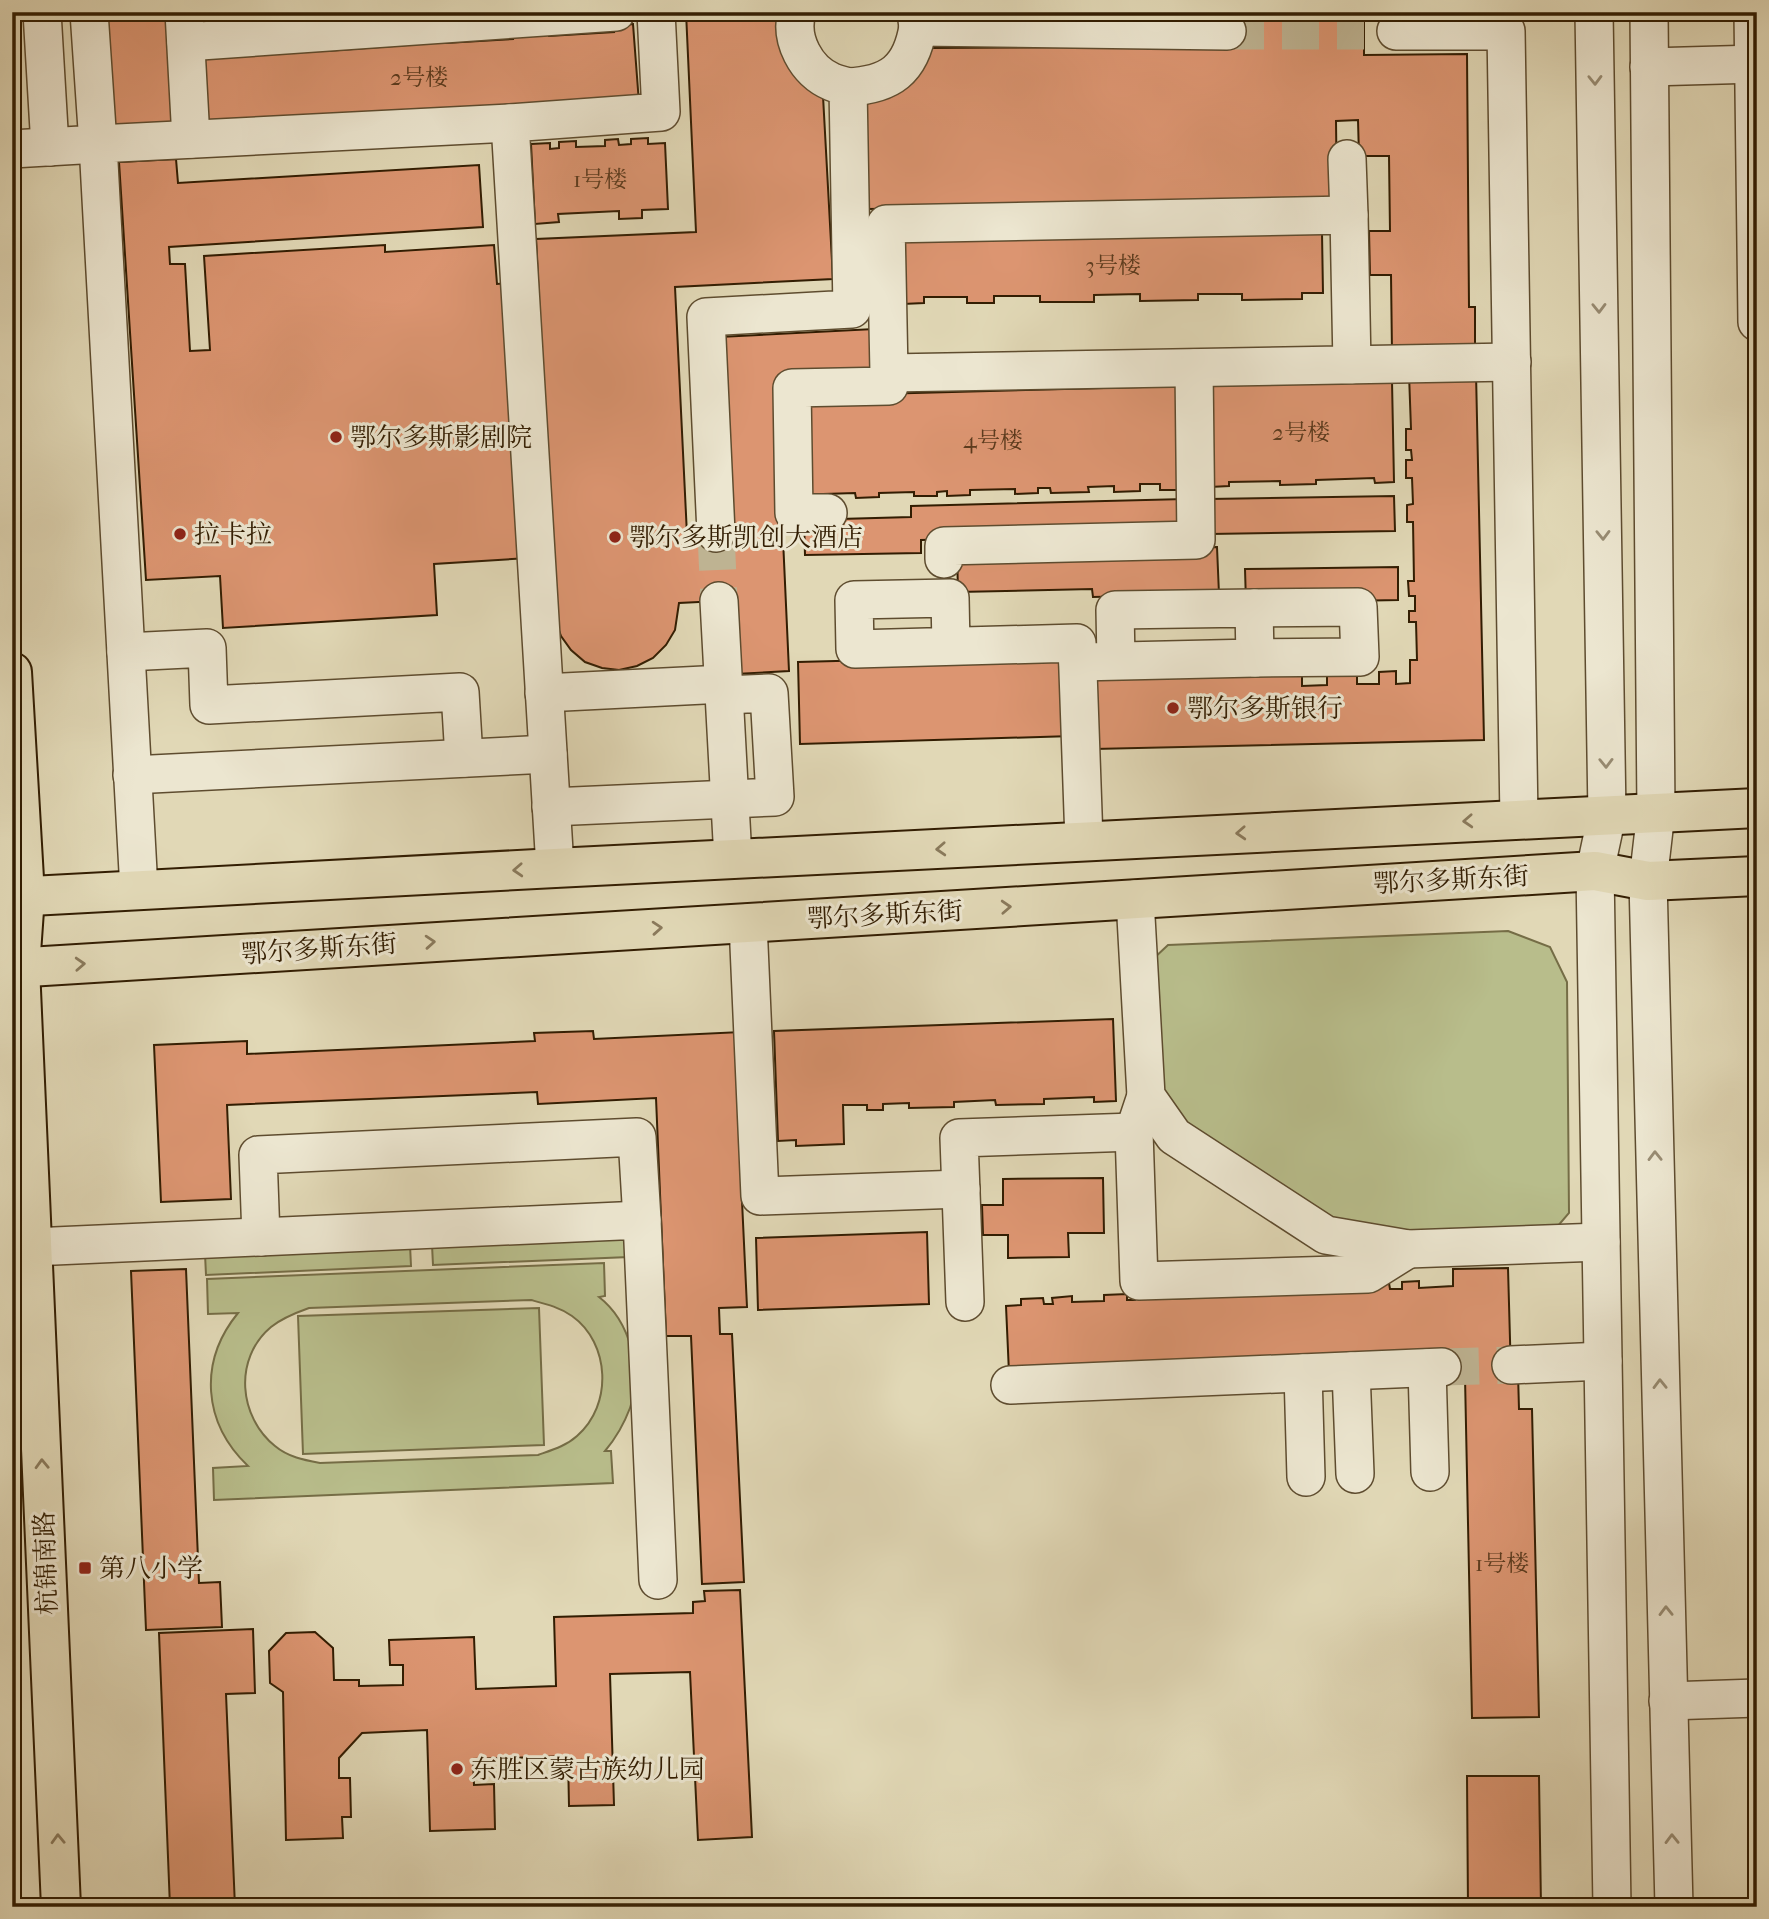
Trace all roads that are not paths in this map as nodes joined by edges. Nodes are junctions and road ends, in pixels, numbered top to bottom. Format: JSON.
{"nodes":[{"id":1,"x":42,"y":12,"type":"edge"},
{"id":2,"x":89,"y":12,"type":"edge"},
{"id":3,"x":656,"y":12,"type":"edge"},
{"id":4,"x":797,"y":12,"type":"edge"},
{"id":5,"x":1594,"y":12,"type":"edge"},
{"id":6,"x":1649,"y":12,"type":"edge"},
{"id":7,"x":1753,"y":12,"type":"edge"},
{"id":8,"x":604,"y":13,"type":"edge"},
{"id":9,"x":917,"y":20,"type":"edge"},
{"id":10,"x":1506,"y":22,"type":"edge"},
{"id":11,"x":1385,"y":25,"type":"tunnel mouth"},
{"id":12,"x":185,"y":27,"type":"edge"},
{"id":13,"x":1227,"y":31,"type":"tunnel mouth"},
{"id":14,"x":1755,"y":64,"type":"edge"},
{"id":15,"x":1649,"y":67,"type":"junction"},
{"id":16,"x":848,"y":87,"type":"junction"},
{"id":17,"x":510,"y":123,"type":"junction"},
{"id":18,"x":191,"y":139,"type":"junction"},
{"id":19,"x":98,"y":144,"type":"junction"},
{"id":20,"x":50,"y":147,"type":"junction"},
{"id":21,"x":12,"y":149,"type":"edge"},
{"id":22,"x":1347,"y":159,"type":"dead end"},
{"id":23,"x":1349,"y":215,"type":"junction"},
{"id":24,"x":1757,"y":322,"type":"edge"},
{"id":25,"x":1512,"y":362,"type":"junction"},
{"id":26,"x":1352,"y":365,"type":"junction"},
{"id":27,"x":1194,"y":368,"type":"junction"},
{"id":28,"x":889,"y":373,"type":"junction"},
{"id":29,"x":828,"y":513,"type":"dead end"},
{"id":30,"x":716,"y":533,"type":"tunnel mouth"},
{"id":31,"x":944,"y":559,"type":"dead end"},
{"id":32,"x":719,"y":601,"type":"tunnel mouth"},
{"id":33,"x":1254,"y":608,"type":"junction"},
{"id":34,"x":951,"y":646,"type":"dead end"},
{"id":35,"x":125,"y":652,"type":"junction"},
{"id":36,"x":1255,"y":658,"type":"junction"},
{"id":37,"x":1116,"y":661,"type":"junction"},
{"id":38,"x":1077,"y":662,"type":"junction"},
{"id":39,"x":12,"y":672,"type":"edge"},
{"id":40,"x":724,"y":690,"type":"junction"},
{"id":41,"x":544,"y":693,"type":"junction"},
{"id":42,"x":548,"y":754,"type":"junction"},
{"id":43,"x":464,"y":758,"type":"junction"},
{"id":44,"x":132,"y":775,"type":"junction"},
{"id":45,"x":730,"y":799,"type":"junction"},
{"id":46,"x":551,"y":807,"type":"junction"},
{"id":47,"x":1757,"y":808,"type":"edge"},
{"id":48,"x":1656,"y":812,"type":"junction"},
{"id":49,"x":1607,"y":815,"type":"junction"},
{"id":50,"x":1519,"y":819,"type":"junction"},
{"id":51,"x":1084,"y":841,"type":"junction"},
{"id":52,"x":733,"y":859,"type":"junction"},
{"id":53,"x":555,"y":867,"type":"junction"},
{"id":54,"x":1595,"y":871,"type":"junction"},
{"id":55,"x":1757,"y":876,"type":"edge"},
{"id":56,"x":1648,"y":881,"type":"junction"},
{"id":57,"x":139,"y":890,"type":"junction"},
{"id":58,"x":19,"y":896,"type":"edge"},
{"id":59,"x":1135,"y":899,"type":"junction"},
{"id":60,"x":748,"y":923,"type":"junction"},
{"id":61,"x":16,"y":967,"type":"edge"},
{"id":62,"x":1146,"y":1096,"type":"junction"},
{"id":63,"x":1134,"y":1132,"type":"junction"},
{"id":64,"x":961,"y":1189,"type":"junction"},
{"id":65,"x":642,"y":1220,"type":"junction"},
{"id":66,"x":261,"y":1237,"type":"junction"},
{"id":67,"x":1601,"y":1242,"type":"junction"},
{"id":68,"x":32,"y":1247,"type":"junction"},
{"id":69,"x":1408,"y":1249,"type":"junction"},
{"id":70,"x":965,"y":1302,"type":"dead end"},
{"id":71,"x":1603,"y":1361,"type":"junction"},
{"id":72,"x":1511,"y":1365,"type":"tunnel mouth"},
{"id":73,"x":1351,"y":1371,"type":"junction"},
{"id":74,"x":1303,"y":1373,"type":"junction"},
{"id":75,"x":1010,"y":1385,"type":"dead end"},
{"id":76,"x":1430,"y":1472,"type":"dead end"},
{"id":77,"x":1355,"y":1474,"type":"dead end"},
{"id":78,"x":1306,"y":1477,"type":"dead end"},
{"id":79,"x":658,"y":1580,"type":"dead end"},
{"id":80,"x":1757,"y":1698,"type":"edge"},
{"id":81,"x":1668,"y":1701,"type":"junction"},
{"id":82,"x":61,"y":1907,"type":"edge"},
{"id":83,"x":1612,"y":1907,"type":"edge"},
{"id":84,"x":1674,"y":1907,"type":"edge"}],
"edges":[{"from":1,"to":20,"type":"street"},
{"from":2,"to":19,"type":"street"},
{"from":3,"to":17,"type":"street"},
{"from":4,"to":16,"type":"street"},
{"from":5,"to":49,"type":"street","one_way":true},
{"from":6,"to":15,"type":"street"},
{"from":7,"to":14,"type":"street"},
{"from":8,"to":12,"type":"street"},
{"from":9,"to":13,"type":"street"},
{"from":9,"to":16,"type":"street"},
{"from":10,"to":11,"type":"street"},
{"from":10,"to":25,"type":"street"},
{"from":12,"to":18,"type":"street"},
{"from":14,"to":15,"type":"street"},
{"from":14,"to":24,"type":"street"},
{"from":15,"to":48,"type":"street"},
{"from":16,"to":30,"type":"street"},
{"from":17,"to":18,"type":"street"},
{"from":17,"to":41,"type":"street"},
{"from":18,"to":19,"type":"street"},
{"from":19,"to":20,"type":"street"},
{"from":19,"to":35,"type":"street"},
{"from":20,"to":21,"type":"street"},
{"from":22,"to":23,"type":"street"},
{"from":23,"to":26,"type":"street"},
{"from":23,"to":28,"type":"street"},
{"from":25,"to":26,"type":"street"},
{"from":25,"to":50,"type":"street"},
{"from":26,"to":27,"type":"street"},
{"from":27,"to":28,"type":"street"},
{"from":27,"to":31,"type":"street"},
{"from":28,"to":29,"type":"street"},
{"from":32,"to":40,"type":"street"},
{"from":33,"to":36,"type":"street"},
{"from":33,"to":36,"type":"street"},
{"from":33,"to":37,"type":"street"},
{"from":34,"to":38,"type":"street"},
{"from":35,"to":43,"type":"street"},
{"from":35,"to":44,"type":"street"},
{"from":36,"to":37,"type":"street"},
{"from":37,"to":38,"type":"street"},
{"from":38,"to":51,"type":"street"},
{"from":39,"to":58,"type":"main road","name":"杭锦南路"},
{"from":40,"to":41,"type":"street"},
{"from":40,"to":45,"type":"street"},
{"from":41,"to":42,"type":"street"},
{"from":42,"to":43,"type":"street"},
{"from":42,"to":46,"type":"street"},
{"from":43,"to":44,"type":"street"},
{"from":44,"to":57,"type":"street"},
{"from":45,"to":46,"type":"street"},
{"from":45,"to":52,"type":"street"},
{"from":46,"to":53,"type":"street"},
{"from":47,"to":48,"type":"main road"},
{"from":48,"to":49,"type":"main road"},
{"from":48,"to":56,"type":"street"},
{"from":49,"to":50,"type":"main road"},
{"from":49,"to":54,"type":"street"},
{"from":50,"to":51,"type":"main road","one_way":true},
{"from":51,"to":52,"type":"main road","one_way":true},
{"from":52,"to":53,"type":"main road"},
{"from":53,"to":57,"type":"main road","one_way":true},
{"from":54,"to":56,"type":"main road","name":"鄂尔多斯东街"},
{"from":54,"to":59,"type":"main road","name":"鄂尔多斯东街"},
{"from":54,"to":67,"type":"street"},
{"from":55,"to":56,"type":"main road","name":"鄂尔多斯东街"},
{"from":81,"to":56,"type":"street","one_way":true},
{"from":57,"to":58,"type":"main road"},
{"from":58,"to":61,"type":"main road","name":"杭锦南路"},
{"from":60,"to":59,"type":"main road","name":"鄂尔多斯东街","one_way":true},
{"from":59,"to":62,"type":"street"},
{"from":61,"to":60,"type":"main road","name":"鄂尔多斯东街","one_way":true},
{"from":60,"to":64,"type":"street"},
{"from":61,"to":68,"type":"main road","name":"杭锦南路"},
{"from":62,"to":63,"type":"street"},
{"from":62,"to":69,"type":"street"},
{"from":63,"to":64,"type":"street"},
{"from":63,"to":69,"type":"street"},
{"from":64,"to":70,"type":"street"},
{"from":65,"to":66,"type":"street"},
{"from":65,"to":66,"type":"street"},
{"from":65,"to":79,"type":"street"},
{"from":66,"to":68,"type":"street"},
{"from":67,"to":69,"type":"street"},
{"from":67,"to":71,"type":"street"},
{"from":82,"to":68,"type":"main road","name":"杭锦南路","one_way":true},
{"from":71,"to":72,"type":"street"},
{"from":71,"to":83,"type":"street"},
{"from":73,"to":74,"type":"street"},
{"from":73,"to":76,"type":"street"},
{"from":73,"to":77,"type":"street"},
{"from":74,"to":75,"type":"street"},
{"from":74,"to":78,"type":"street"},
{"from":80,"to":81,"type":"street"},
{"from":84,"to":81,"type":"street","one_way":true}]}
